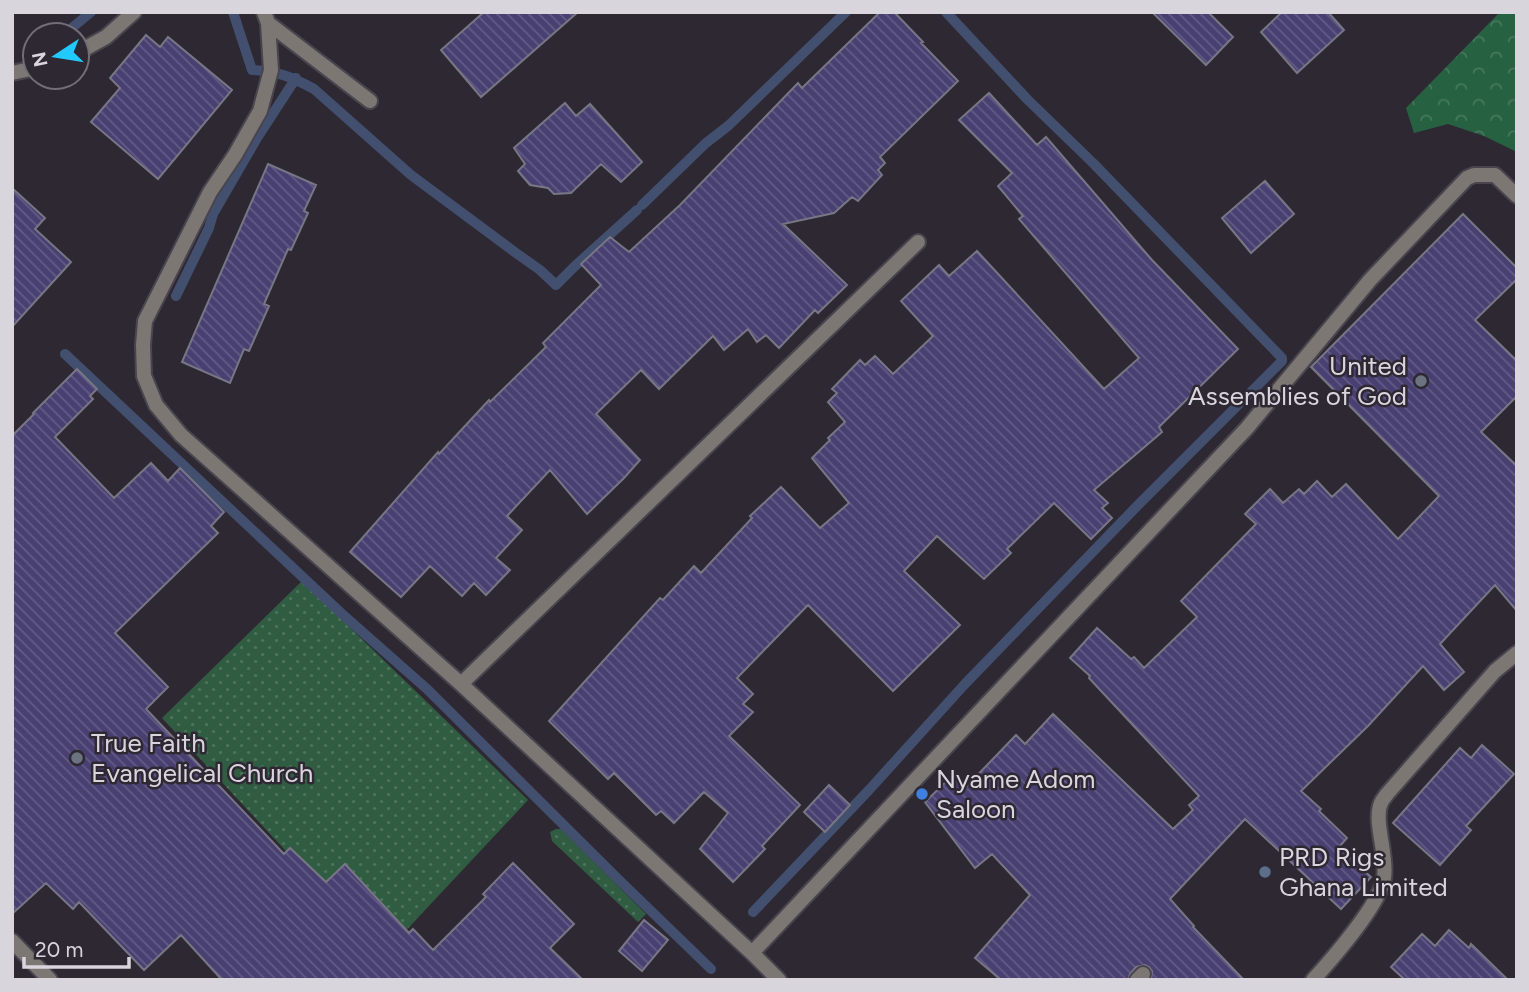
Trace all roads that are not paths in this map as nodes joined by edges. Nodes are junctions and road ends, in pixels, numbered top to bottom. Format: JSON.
{"nodes":[{"id":1,"x":134,"y":12,"type":"edge"},
{"id":2,"x":266,"y":18,"type":"edge"},
{"id":3,"x":91,"y":45,"type":"edge"},
{"id":4,"x":370,"y":101,"type":"dead end"},
{"id":5,"x":1517,"y":196,"type":"edge"},
{"id":6,"x":918,"y":242,"type":"dead end"},
{"id":7,"x":1517,"y":653,"type":"edge"},
{"id":8,"x":461,"y":684,"type":"junction"},
{"id":9,"x":12,"y":941,"type":"edge"},
{"id":10,"x":752,"y":953,"type":"junction"},
{"id":11,"x":50,"y":980,"type":"edge"},
{"id":12,"x":779,"y":980,"type":"edge"},
{"id":13,"x":1313,"y":980,"type":"edge"}],
"edges":[{"from":1,"to":3,"type":"street"},
{"from":2,"to":4,"type":"street"},
{"from":2,"to":8,"type":"street"},
{"from":5,"to":10,"type":"street"},
{"from":6,"to":8,"type":"street"},
{"from":7,"to":13,"type":"street"},
{"from":8,"to":10,"type":"street"},
{"from":9,"to":11,"type":"street"},
{"from":10,"to":12,"type":"street"}]}
